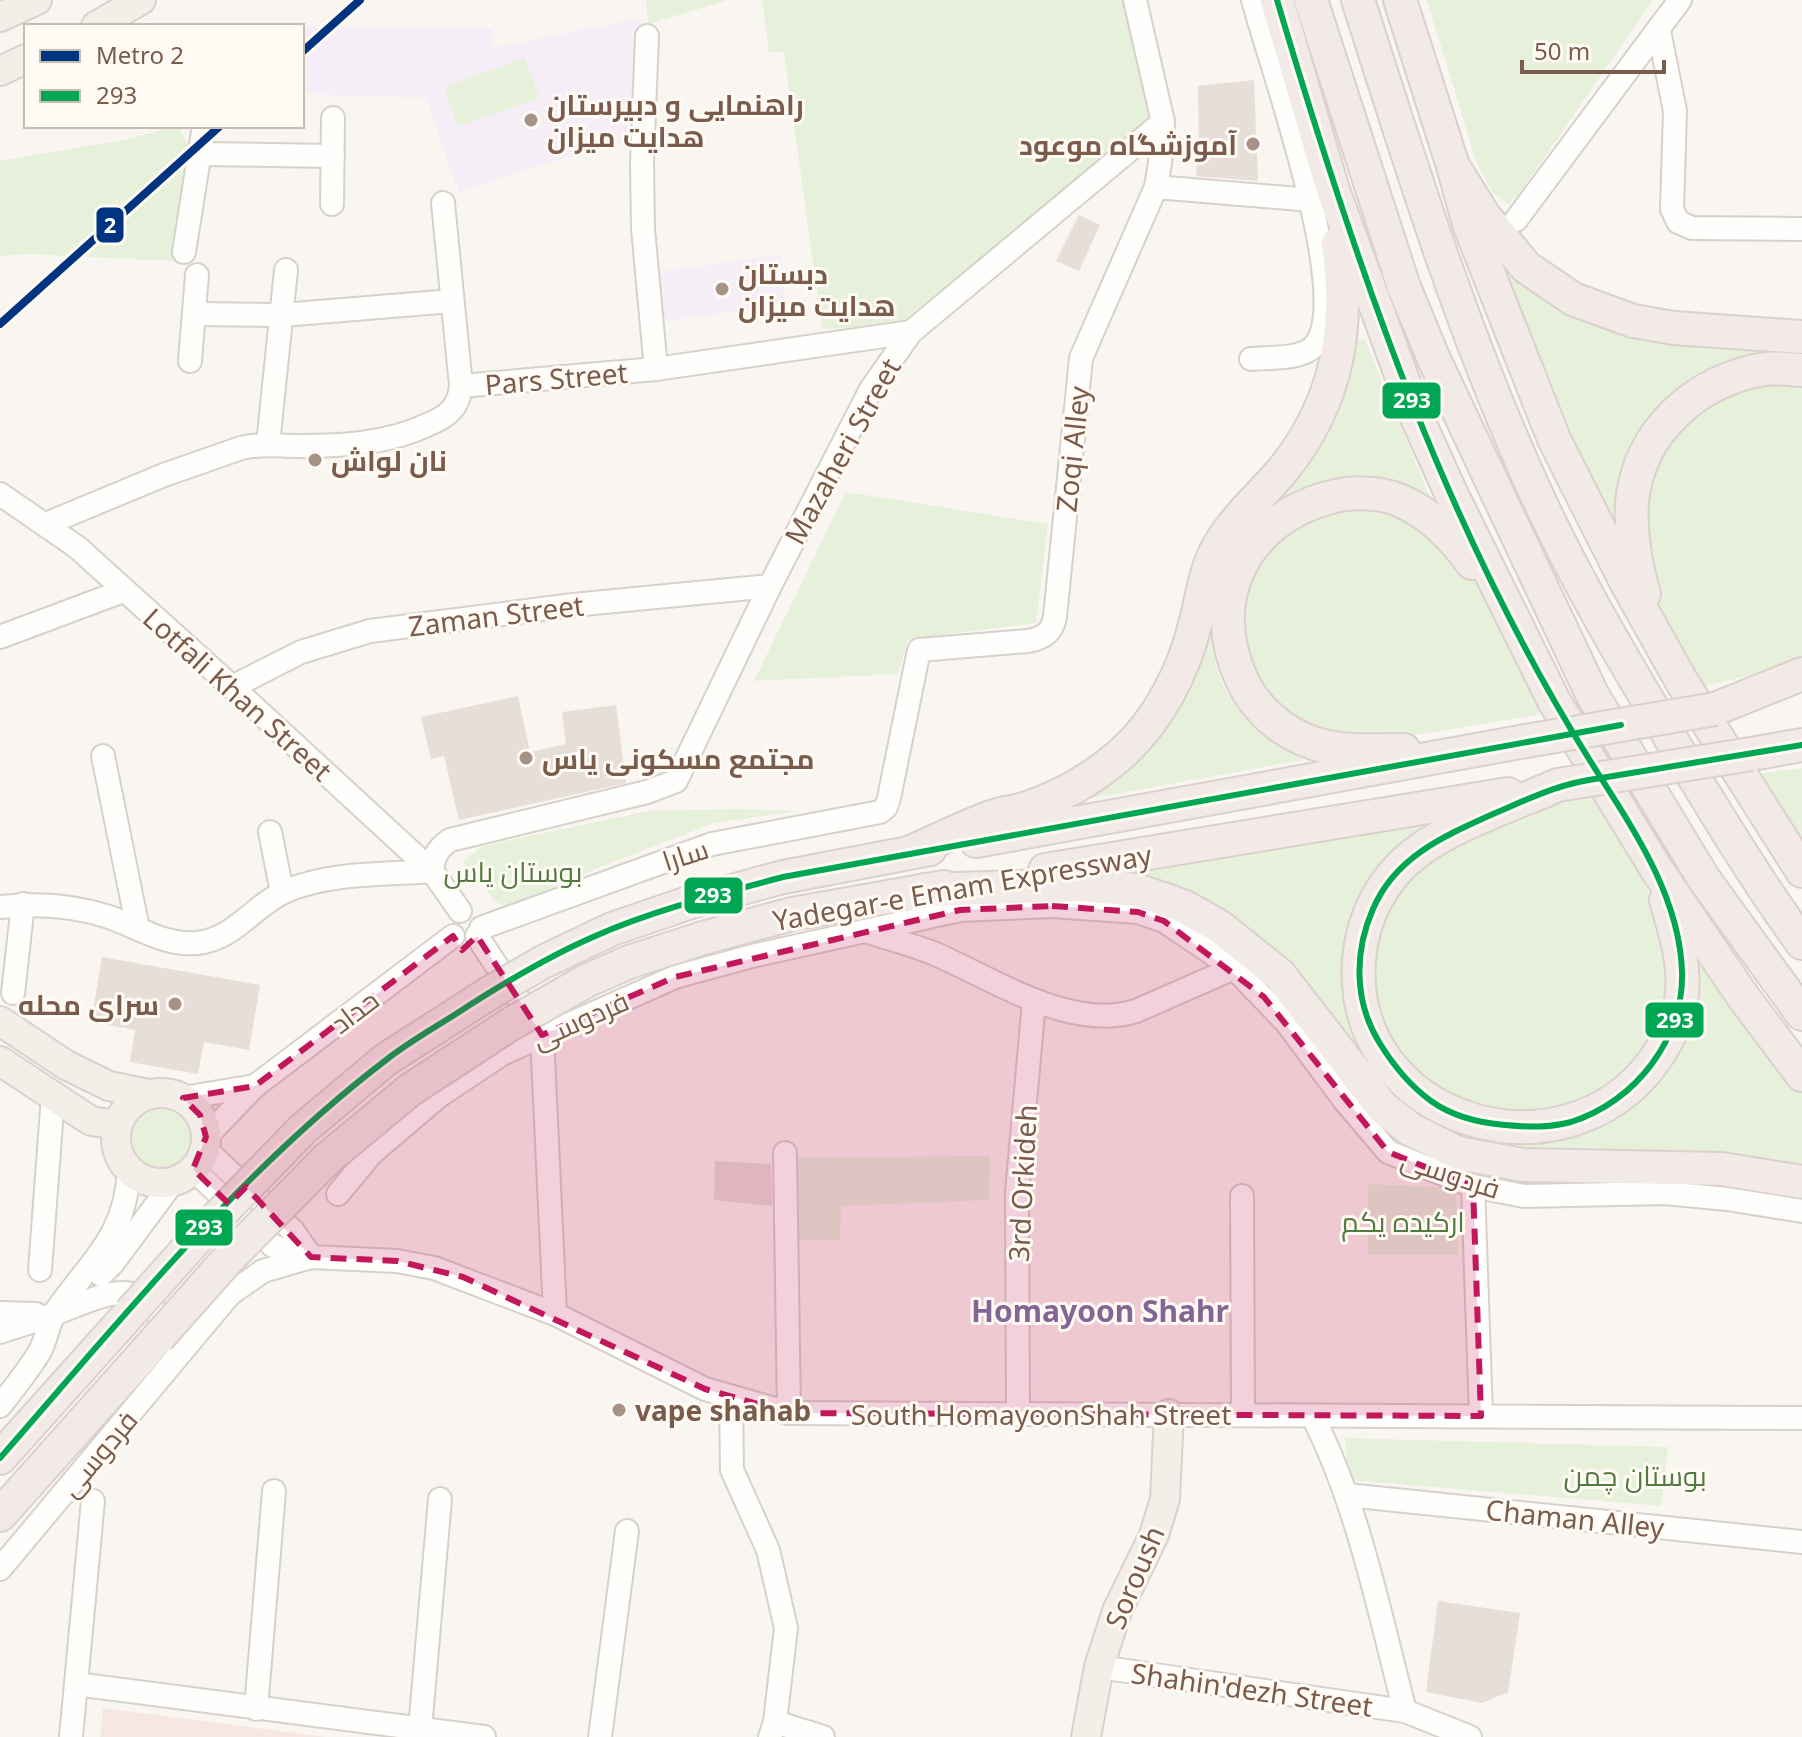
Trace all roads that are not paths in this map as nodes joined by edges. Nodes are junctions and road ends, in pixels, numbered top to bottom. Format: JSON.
{"nodes":[{"id":1,"x":37,"y":0,"type":"edge"},
{"id":2,"x":141,"y":0,"type":"edge"},
{"id":3,"x":1135,"y":0,"type":"edge"},
{"id":4,"x":1253,"y":0,"type":"edge"},
{"id":5,"x":1277,"y":0,"type":"edge"},
{"id":6,"x":1311,"y":0,"type":"edge"},
{"id":7,"x":1358,"y":0,"type":"edge"},
{"id":8,"x":1400,"y":0,"type":"edge"},
{"id":9,"x":1680,"y":0,"type":"edge"},
{"id":10,"x":0,"y":17,"type":"edge"},
{"id":11,"x":105,"y":24,"type":"edge"},
{"id":12,"x":1659,"y":31,"type":"junction"},
{"id":13,"x":647,"y":36,"type":"dead end"},
{"id":14,"x":24,"y":60,"type":"edge"},
{"id":15,"x":0,"y":71,"type":"edge"},
{"id":16,"x":333,"y":118,"type":"dead end"},
{"id":17,"x":1163,"y":122,"type":"junction"},
{"id":18,"x":204,"y":128,"type":"edge"},
{"id":19,"x":200,"y":154,"type":"junction"},
{"id":20,"x":333,"y":156,"type":"junction"},
{"id":21,"x":1453,"y":166,"type":"junction"},
{"id":22,"x":1156,"y":187,"type":"junction"},
{"id":23,"x":1322,"y":195,"type":"junction"},
{"id":24,"x":443,"y":203,"type":"dead end"},
{"id":25,"x":332,"y":204,"type":"dead end"},
{"id":26,"x":1516,"y":220,"type":"dead end"},
{"id":27,"x":1802,"y":229,"type":"edge"},
{"id":28,"x":184,"y":252,"type":"dead end"},
{"id":29,"x":286,"y":270,"type":"dead end"},
{"id":30,"x":197,"y":275,"type":"dead end"},
{"id":31,"x":452,"y":301,"type":"junction"},
{"id":32,"x":194,"y":314,"type":"junction"},
{"id":33,"x":282,"y":315,"type":"junction"},
{"id":34,"x":911,"y":332,"type":"junction"},
{"id":35,"x":1802,"y":337,"type":"edge"},
{"id":36,"x":1251,"y":359,"type":"dead end"},
{"id":37,"x":190,"y":361,"type":"dead end"},
{"id":38,"x":656,"y":369,"type":"junction"},
{"id":39,"x":1802,"y":370,"type":"edge"},
{"id":40,"x":461,"y":386,"type":"junction"},
{"id":41,"x":268,"y":444,"type":"junction"},
{"id":42,"x":0,"y":494,"type":"edge"},
{"id":43,"x":46,"y":524,"type":"junction"},
{"id":44,"x":770,"y":586,"type":"junction"},
{"id":45,"x":123,"y":591,"type":"junction"},
{"id":46,"x":1505,"y":603,"type":"junction"},
{"id":47,"x":1657,"y":636,"type":"junction"},
{"id":48,"x":0,"y":637,"type":"edge"},
{"id":49,"x":1802,"y":674,"type":"edge"},
{"id":50,"x":232,"y":687,"type":"junction"},
{"id":51,"x":1802,"y":697,"type":"edge"},
{"id":52,"x":1715,"y":709,"type":"junction"},
{"id":53,"x":1802,"y":745,"type":"edge"},
{"id":54,"x":1468,"y":751,"type":"junction"},
{"id":55,"x":103,"y":756,"type":"dead end"},
{"id":56,"x":1558,"y":785,"type":"junction"},
{"id":57,"x":889,"y":798,"type":"joint"},
{"id":58,"x":270,"y":832,"type":"dead end"},
{"id":59,"x":911,"y":852,"type":"junction"},
{"id":60,"x":1657,"y":870,"type":"junction"},
{"id":61,"x":432,"y":871,"type":"junction"},
{"id":62,"x":1802,"y":871,"type":"edge"},
{"id":63,"x":925,"y":890,"type":"junction"},
{"id":64,"x":282,"y":892,"type":"junction"},
{"id":65,"x":23,"y":904,"type":"junction"},
{"id":66,"x":0,"y":907,"type":"edge"},
{"id":67,"x":460,"y":911,"type":"junction"},
{"id":68,"x":138,"y":929,"type":"junction"},
{"id":69,"x":868,"y":931,"type":"junction"},
{"id":70,"x":479,"y":932,"type":"junction"},
{"id":71,"x":453,"y":936,"type":"junction"},
{"id":72,"x":1802,"y":943,"type":"edge"},
{"id":73,"x":1234,"y":968,"type":"junction"},
{"id":74,"x":13,"y":993,"type":"dead end"},
{"id":75,"x":1034,"y":1001,"type":"junction"},
{"id":76,"x":1802,"y":1014,"type":"edge"},
{"id":77,"x":0,"y":1021,"type":"edge"},
{"id":78,"x":542,"y":1035,"type":"junction"},
{"id":79,"x":0,"y":1061,"type":"edge"},
{"id":80,"x":1802,"y":1075,"type":"edge"},
{"id":81,"x":255,"y":1086,"type":"junction"},
{"id":82,"x":148,"y":1094,"type":"junction"},
{"id":83,"x":53,"y":1096,"type":"junction"},
{"id":84,"x":183,"y":1098,"type":"junction"},
{"id":85,"x":117,"y":1125,"type":"junction"},
{"id":86,"x":785,"y":1153,"type":"dead end"},
{"id":87,"x":194,"y":1159,"type":"junction"},
{"id":88,"x":129,"y":1171,"type":"junction"},
{"id":89,"x":1802,"y":1182,"type":"edge"},
{"id":90,"x":1473,"y":1186,"type":"junction"},
{"id":91,"x":338,"y":1194,"type":"dead end"},
{"id":92,"x":1242,"y":1196,"type":"dead end"},
{"id":93,"x":1802,"y":1211,"type":"edge"},
{"id":94,"x":311,"y":1257,"type":"junction"},
{"id":95,"x":40,"y":1270,"type":"dead end"},
{"id":96,"x":0,"y":1313,"type":"edge"},
{"id":97,"x":54,"y":1314,"type":"junction"},
{"id":98,"x":555,"y":1314,"type":"junction"},
{"id":99,"x":0,"y":1332,"type":"edge"},
{"id":100,"x":164,"y":1351,"type":"junction"},
{"id":101,"x":731,"y":1398,"type":"junction"},
{"id":102,"x":0,"y":1406,"type":"edge"},
{"id":103,"x":789,"y":1413,"type":"junction"},
{"id":104,"x":1018,"y":1413,"type":"junction"},
{"id":105,"x":1169,"y":1414,"type":"junction"},
{"id":106,"x":1243,"y":1415,"type":"junction"},
{"id":107,"x":1481,"y":1416,"type":"junction"},
{"id":108,"x":1313,"y":1417,"type":"junction"},
{"id":109,"x":1802,"y":1418,"type":"edge"},
{"id":110,"x":0,"y":1458,"type":"edge"},
{"id":111,"x":274,"y":1491,"type":"dead end"},
{"id":112,"x":1347,"y":1495,"type":"junction"},
{"id":113,"x":440,"y":1499,"type":"dead end"},
{"id":114,"x":93,"y":1501,"type":"dead end"},
{"id":115,"x":0,"y":1515,"type":"edge"},
{"id":116,"x":627,"y":1531,"type":"dead end"},
{"id":117,"x":1802,"y":1542,"type":"edge"},
{"id":118,"x":0,"y":1569,"type":"edge"},
{"id":119,"x":1099,"y":1667,"type":"junction"},
{"id":120,"x":76,"y":1684,"type":"junction"},
{"id":121,"x":256,"y":1709,"type":"junction"},
{"id":122,"x":1405,"y":1711,"type":"junction"},
{"id":123,"x":420,"y":1729,"type":"junction"},
{"id":124,"x":773,"y":1730,"type":"edge"},
{"id":125,"x":71,"y":1737,"type":"edge"},
{"id":126,"x":484,"y":1737,"type":"edge"},
{"id":127,"x":600,"y":1737,"type":"edge"},
{"id":128,"x":823,"y":1737,"type":"edge"},
{"id":129,"x":1086,"y":1737,"type":"edge"},
{"id":130,"x":1470,"y":1737,"type":"edge"}],
"edges":[{"from":1,"to":10,"type":"main road"},
{"from":2,"to":11,"type":"main road"},
{"from":3,"to":17,"type":"street","name":"Zoqi Alley"},
{"from":4,"to":23,"type":"street"},
{"from":5,"to":23,"type":"highway"},
{"from":6,"to":76,"type":"highway"},
{"from":7,"to":72,"type":"highway"},
{"from":8,"to":21,"type":"highway"},
{"from":9,"to":12,"type":"street"},
{"from":12,"to":26,"type":"street"},
{"from":12,"to":27,"type":"street"},
{"from":13,"to":38,"type":"street"},
{"from":14,"to":15,"type":"main road"},
{"from":16,"to":20,"type":"street"},
{"from":17,"to":22,"type":"street","name":"Zoqi Alley"},
{"from":17,"to":34,"type":"street","name":"Mazaheri Street"},
{"from":18,"to":19,"type":"street"},
{"from":19,"to":20,"type":"street"},
{"from":19,"to":28,"type":"street"},
{"from":20,"to":25,"type":"street"},
{"from":21,"to":35,"type":"highway"},
{"from":21,"to":47,"type":"highway"},
{"from":22,"to":23,"type":"street"},
{"from":22,"to":57,"type":"street","name":"Zoqi Alley"},
{"from":23,"to":36,"type":"street"},
{"from":23,"to":46,"type":"highway"},
{"from":23,"to":59,"type":"highway"},
{"from":24,"to":31,"type":"street"},
{"from":29,"to":33,"type":"street"},
{"from":30,"to":32,"type":"street"},
{"from":31,"to":33,"type":"street"},
{"from":31,"to":40,"type":"street"},
{"from":32,"to":33,"type":"street"},
{"from":32,"to":37,"type":"street"},
{"from":33,"to":41,"type":"street"},
{"from":34,"to":38,"type":"street","name":"Pars Street"},
{"from":34,"to":44,"type":"street","name":"Mazaheri Street"},
{"from":38,"to":40,"type":"street","name":"Pars Street"},
{"from":39,"to":47,"type":"highway"},
{"from":40,"to":41,"type":"street","name":"Pars Street"},
{"from":41,"to":43,"type":"street","name":"Pars Street"},
{"from":42,"to":43,"type":"street","name":"Lotfali Khan Street"},
{"from":43,"to":45,"type":"street","name":"Lotfali Khan Street"},
{"from":44,"to":50,"type":"street","name":"Zaman Street"},
{"from":44,"to":61,"type":"street","name":"Mazaheri Street"},
{"from":45,"to":48,"type":"street"},
{"from":45,"to":50,"type":"street","name":"Lotfali Khan Street"},
{"from":46,"to":54,"type":"highway"},
{"from":46,"to":60,"type":"highway"},
{"from":47,"to":62,"type":"highway"},
{"from":49,"to":52,"type":"highway"},
{"from":50,"to":61,"type":"street","name":"Lotfali Khan Street"},
{"from":51,"to":52,"type":"highway","name":"Yadegar-e Emam Expressway"},
{"from":52,"to":54,"type":"highway","name":"Yadegar-e Emam Expressway","bridge":true},
{"from":53,"to":56,"type":"highway","name":"Yadegar-e Emam Expressway","bridge":true},
{"from":54,"to":59,"type":"highway","name":"Yadegar-e Emam Expressway"},
{"from":55,"to":68,"type":"street"},
{"from":56,"to":60,"type":"highway"},
{"from":56,"to":63,"type":"highway","name":"Yadegar-e Emam Expressway"},
{"from":57,"to":70,"type":"street","name":"سارا"},
{"from":58,"to":64,"type":"street"},
{"from":59,"to":110,"type":"highway","name":"Yadegar-e Emam Expressway","bridge":true},
{"from":60,"to":80,"type":"highway"},
{"from":61,"to":64,"type":"street"},
{"from":61,"to":67,"type":"street","name":"Lotfali Khan Street"},
{"from":63,"to":89,"type":"highway"},
{"from":63,"to":100,"type":"highway","name":"Yadegar-e Emam Expressway","bridge":true},
{"from":64,"to":68,"type":"street"},
{"from":65,"to":66,"type":"street"},
{"from":65,"to":68,"type":"street"},
{"from":65,"to":74,"type":"street"},
{"from":67,"to":70,"type":"street"},
{"from":67,"to":71,"type":"street"},
{"from":69,"to":73,"type":"street","name":"فردوسی"},
{"from":69,"to":75,"type":"street"},
{"from":69,"to":78,"type":"street","name":"فردوسی"},
{"from":70,"to":71,"type":"street"},
{"from":70,"to":78,"type":"street"},
{"from":71,"to":81,"type":"street","name":"حداد"},
{"from":73,"to":75,"type":"street"},
{"from":73,"to":90,"type":"street","name":"فردوسی"},
{"from":75,"to":104,"type":"street","name":"3rd Orkideh"},
{"from":77,"to":82,"type":"main road"},
{"from":78,"to":91,"type":"street","name":"فردوسی"},
{"from":78,"to":98,"type":"street"},
{"from":79,"to":83,"type":"main road"},
{"from":81,"to":84,"type":"street"},
{"from":81,"to":87,"type":"street","name":"حداد"},
{"from":82,"to":84,"type":"main road"},
{"from":82,"to":85,"type":"main road"},
{"from":83,"to":85,"type":"main road"},
{"from":83,"to":95,"type":"street"},
{"from":84,"to":87,"type":"main road"},
{"from":85,"to":88,"type":"main road"},
{"from":86,"to":103,"type":"street"},
{"from":87,"to":88,"type":"main road"},
{"from":87,"to":94,"type":"street"},
{"from":87,"to":97,"type":"street","name":"حداد"},
{"from":88,"to":97,"type":"street"},
{"from":90,"to":93,"type":"street","name":"فردوسی"},
{"from":90,"to":107,"type":"street"},
{"from":92,"to":106,"type":"street"},
{"from":94,"to":98,"type":"street","name":"South HomayoonShah Street"},
{"from":94,"to":100,"type":"street","name":"فردوسی"},
{"from":96,"to":97,"type":"street"},
{"from":97,"to":99,"type":"street"},
{"from":97,"to":100,"type":"street"},
{"from":97,"to":102,"type":"street"},
{"from":98,"to":101,"type":"street","name":"South HomayoonShah Street"},
{"from":100,"to":115,"type":"highway","name":"Yadegar-e Emam Expressway"},
{"from":100,"to":118,"type":"street","name":"فردوسی"},
{"from":101,"to":103,"type":"street","name":"South HomayoonShah Street"},
{"from":101,"to":124,"type":"street"},
{"from":103,"to":104,"type":"street","name":"South HomayoonShah Street"},
{"from":104,"to":105,"type":"street","name":"South HomayoonShah Street"},
{"from":105,"to":106,"type":"street","name":"South HomayoonShah Street"},
{"from":105,"to":119,"type":"main road","name":"Soroush"},
{"from":106,"to":108,"type":"street","name":"South HomayoonShah Street"},
{"from":107,"to":108,"type":"street","name":"South HomayoonShah Street"},
{"from":107,"to":109,"type":"street","name":"South HomayoonShah Street"},
{"from":108,"to":112,"type":"street"},
{"from":111,"to":121,"type":"street"},
{"from":112,"to":117,"type":"street","name":"Chaman Alley"},
{"from":112,"to":122,"type":"street"},
{"from":113,"to":123,"type":"street"},
{"from":114,"to":120,"type":"street"},
{"from":116,"to":127,"type":"street"},
{"from":119,"to":122,"type":"street","name":"Shahin'dezh Street"},
{"from":119,"to":129,"type":"main road","name":"Soroush"},
{"from":120,"to":121,"type":"street"},
{"from":120,"to":125,"type":"street"},
{"from":121,"to":123,"type":"street"},
{"from":122,"to":130,"type":"street","name":"Shahin'dezh Street"},
{"from":123,"to":126,"type":"street"},
{"from":124,"to":128,"type":"street"}]}
